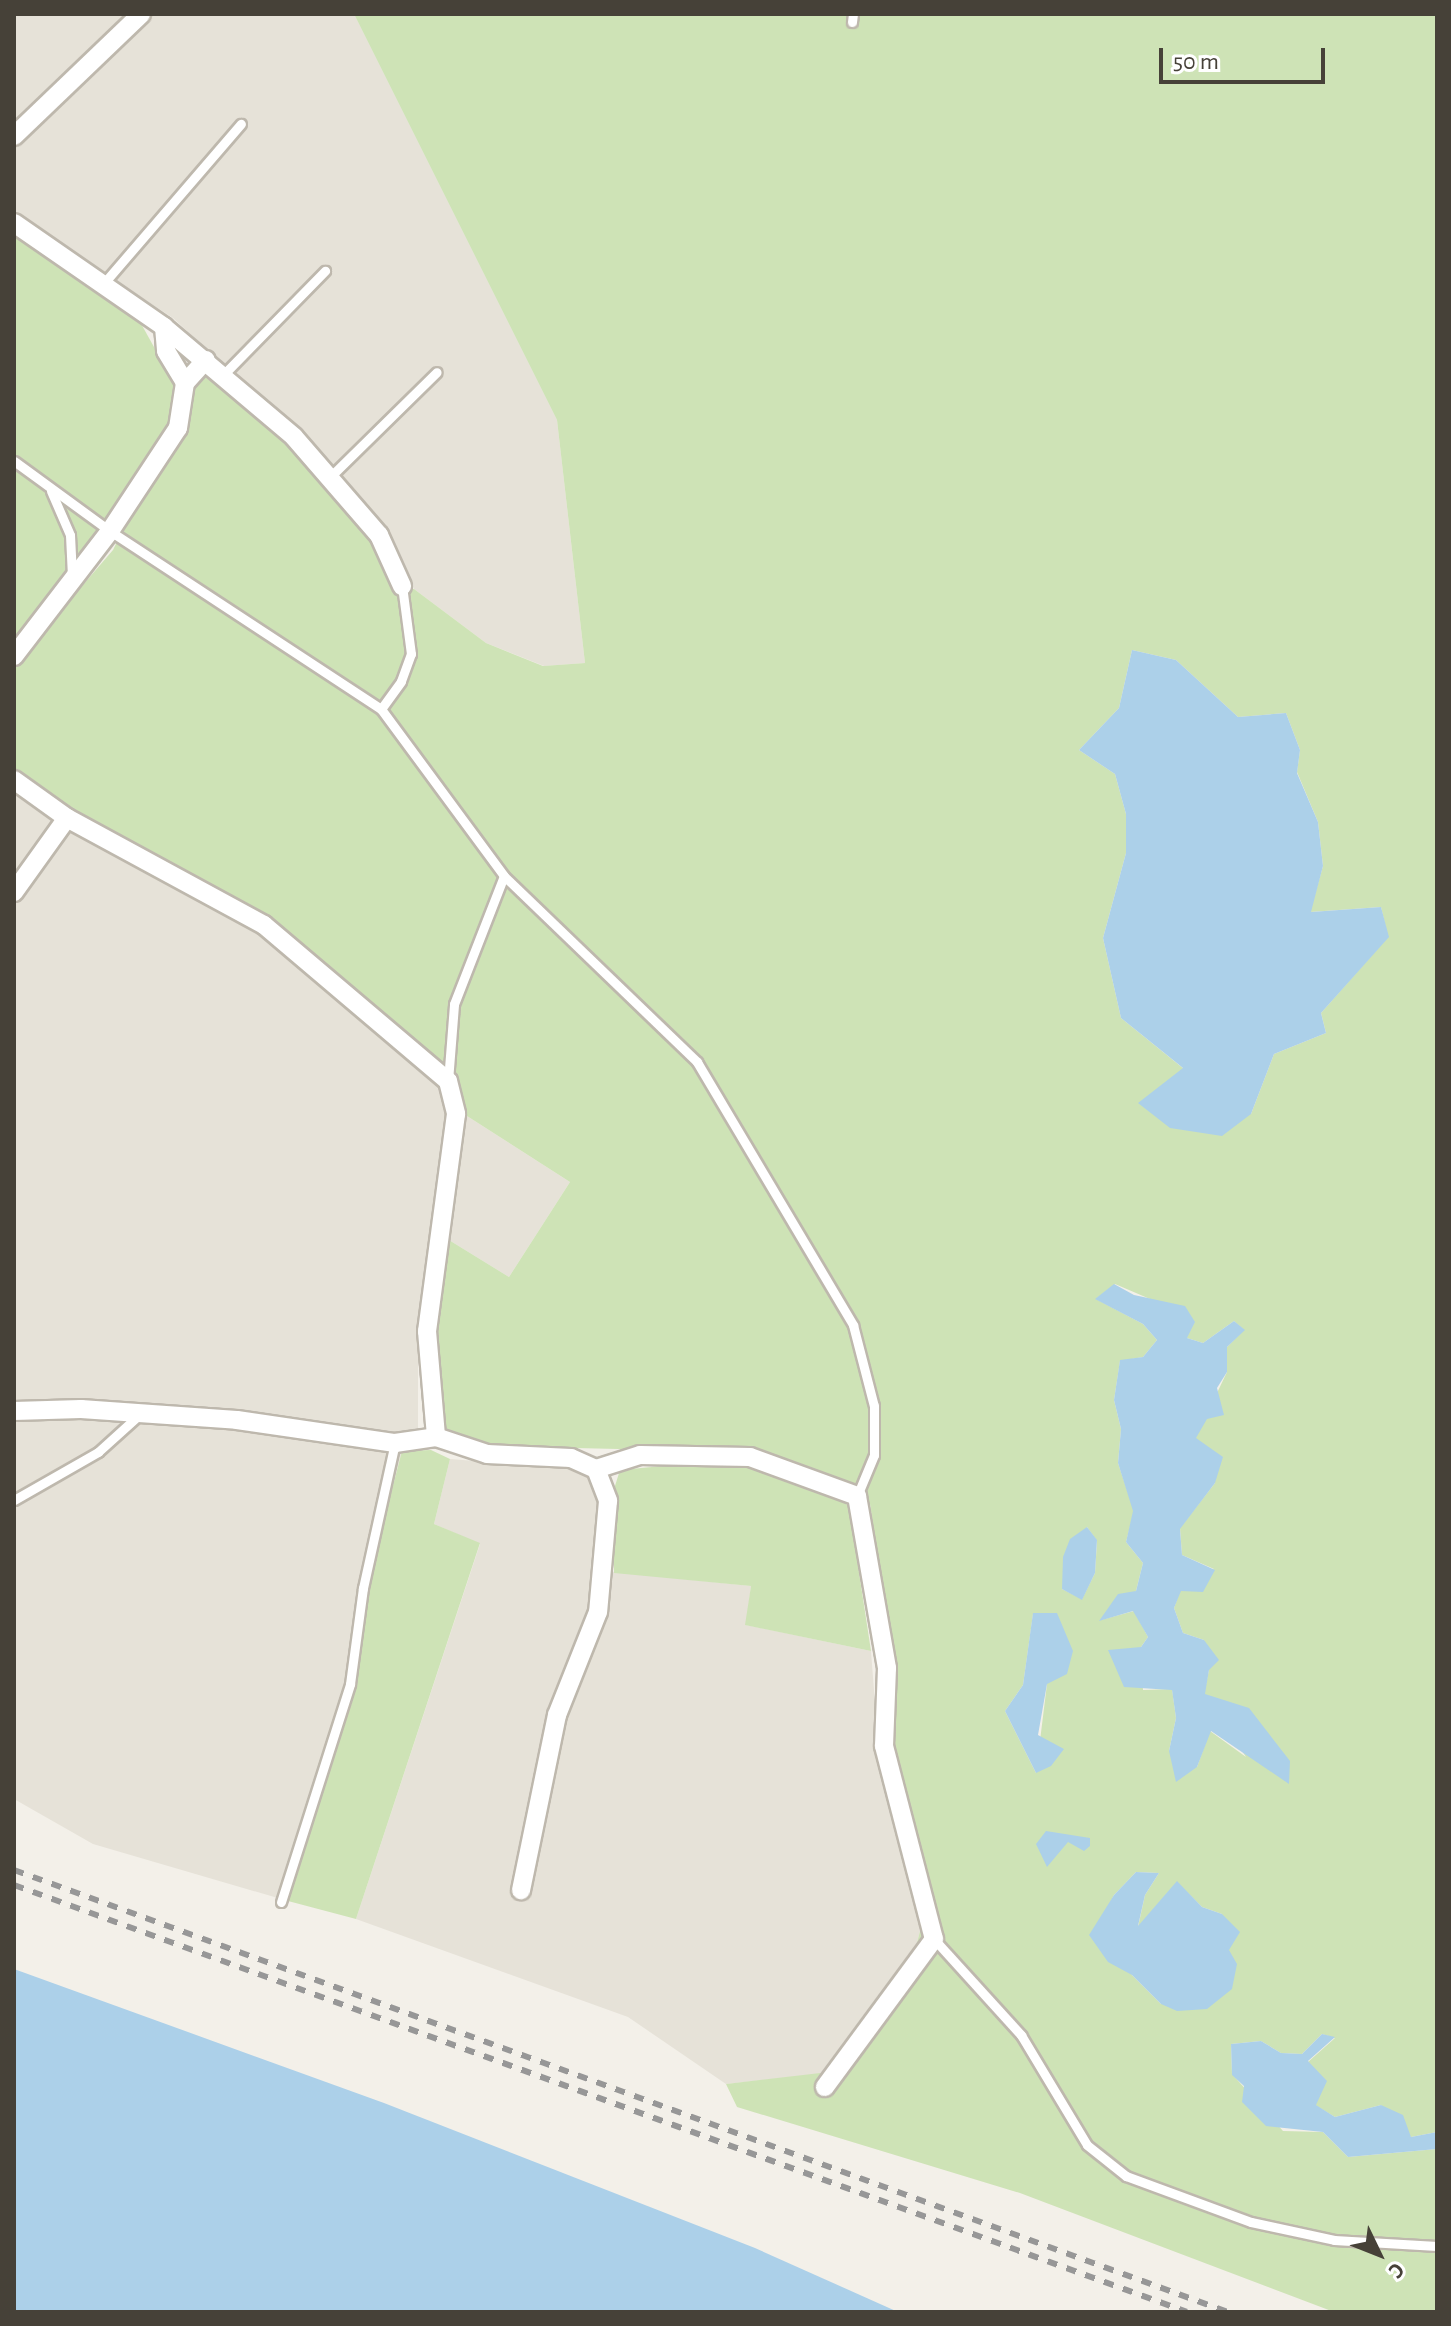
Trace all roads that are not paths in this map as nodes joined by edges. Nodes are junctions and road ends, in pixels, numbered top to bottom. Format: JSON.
{"nodes":[{"id":1,"x":141,"y":14,"type":"edge"},
{"id":2,"x":241,"y":124,"type":"dead end"},
{"id":3,"x":14,"y":136,"type":"edge"},
{"id":4,"x":14,"y":223,"type":"edge"},
{"id":5,"x":325,"y":271,"type":"dead end"},
{"id":6,"x":104,"y":283,"type":"junction"},
{"id":7,"x":164,"y":327,"type":"junction"},
{"id":8,"x":206,"y":360,"type":"junction"},
{"id":9,"x":437,"y":372,"type":"dead end"},
{"id":10,"x":223,"y":375,"type":"junction"},
{"id":11,"x":185,"y":383,"type":"junction"},
{"id":12,"x":14,"y":461,"type":"edge"},
{"id":13,"x":331,"y":476,"type":"junction"},
{"id":14,"x":50,"y":487,"type":"junction"},
{"id":15,"x":110,"y":531,"type":"junction"},
{"id":16,"x":72,"y":583,"type":"junction"},
{"id":17,"x":402,"y":586,"type":"joint"},
{"id":18,"x":14,"y":656,"type":"edge"},
{"id":19,"x":381,"y":709,"type":"junction"},
{"id":20,"x":14,"y":780,"type":"edge"},
{"id":21,"x":67,"y":818,"type":"junction"},
{"id":22,"x":504,"y":876,"type":"junction"},
{"id":23,"x":14,"y":892,"type":"edge"},
{"id":24,"x":448,"y":1081,"type":"junction"},
{"id":25,"x":14,"y":1411,"type":"edge"},
{"id":26,"x":142,"y":1412,"type":"junction"},
{"id":27,"x":436,"y":1437,"type":"junction"},
{"id":28,"x":395,"y":1443,"type":"junction"},
{"id":29,"x":596,"y":1469,"type":"junction"},
{"id":30,"x":857,"y":1496,"type":"junction"},
{"id":31,"x":14,"y":1500,"type":"edge"},
{"id":32,"x":521,"y":1890,"type":"dead end"},
{"id":33,"x":281,"y":1902,"type":"dead end"},
{"id":34,"x":934,"y":1939,"type":"junction"},
{"id":35,"x":825,"y":2087,"type":"dead end"},
{"id":36,"x":1437,"y":2246,"type":"edge"}],
"edges":[{"from":1,"to":3,"type":"street"},
{"from":2,"to":6,"type":"lane"},
{"from":4,"to":6,"type":"street"},
{"from":5,"to":10,"type":"lane"},
{"from":6,"to":7,"type":"street"},
{"from":7,"to":8,"type":"street"},
{"from":7,"to":11,"type":"street"},
{"from":8,"to":10,"type":"street"},
{"from":8,"to":11,"type":"street"},
{"from":9,"to":13,"type":"lane"},
{"from":10,"to":13,"type":"street"},
{"from":11,"to":15,"type":"street"},
{"from":12,"to":14,"type":"lane"},
{"from":13,"to":17,"type":"street"},
{"from":14,"to":15,"type":"lane"},
{"from":14,"to":16,"type":"lane"},
{"from":15,"to":16,"type":"street"},
{"from":15,"to":19,"type":"lane"},
{"from":16,"to":18,"type":"street"},
{"from":17,"to":19,"type":"lane"},
{"from":19,"to":22,"type":"lane"},
{"from":20,"to":21,"type":"street"},
{"from":21,"to":23,"type":"street"},
{"from":21,"to":24,"type":"street"},
{"from":22,"to":24,"type":"lane"},
{"from":22,"to":30,"type":"lane"},
{"from":24,"to":27,"type":"street"},
{"from":25,"to":26,"type":"street"},
{"from":26,"to":28,"type":"street"},
{"from":26,"to":31,"type":"lane"},
{"from":27,"to":28,"type":"street"},
{"from":27,"to":29,"type":"street"},
{"from":28,"to":33,"type":"lane"},
{"from":29,"to":30,"type":"street"},
{"from":29,"to":32,"type":"street"},
{"from":30,"to":34,"type":"street"},
{"from":34,"to":35,"type":"street"},
{"from":34,"to":36,"type":"lane"}]}
